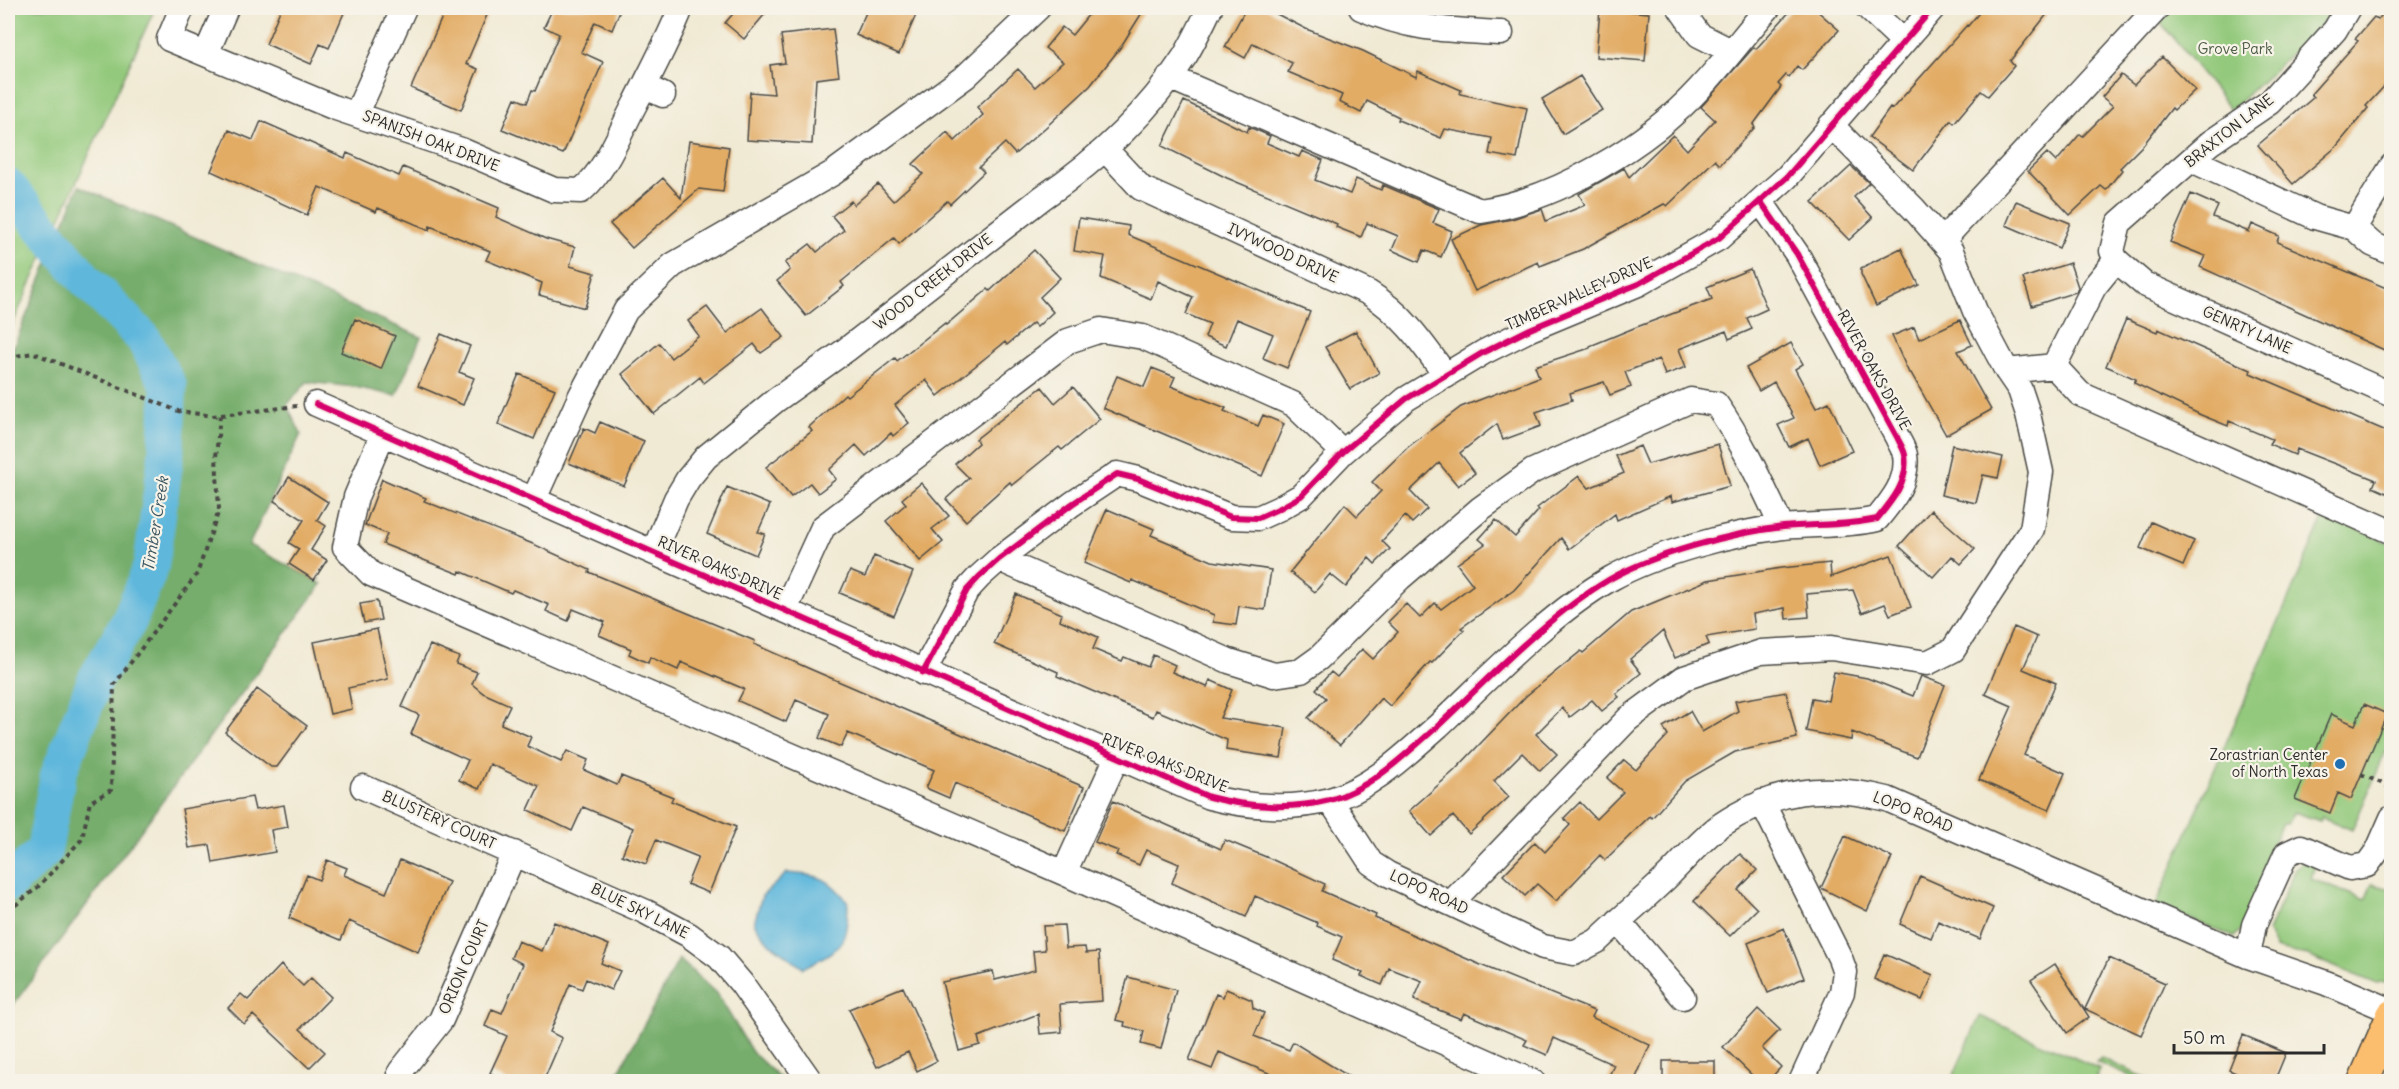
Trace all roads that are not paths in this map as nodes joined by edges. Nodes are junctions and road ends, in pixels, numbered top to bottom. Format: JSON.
{"nodes":[{"id":1,"x":182,"y":8,"type":"edge"},
{"id":2,"x":226,"y":8,"type":"edge"},
{"id":3,"x":404,"y":8,"type":"edge"},
{"id":4,"x":681,"y":8,"type":"edge"},
{"id":5,"x":1038,"y":8,"type":"edge"},
{"id":6,"x":1210,"y":8,"type":"edge"},
{"id":7,"x":1361,"y":8,"type":"edge"},
{"id":8,"x":1680,"y":8,"type":"edge"},
{"id":9,"x":1767,"y":8,"type":"edge"},
{"id":10,"x":1868,"y":8,"type":"edge"},
{"id":11,"x":1933,"y":8,"type":"edge"},
{"id":12,"x":2157,"y":8,"type":"edge"},
{"id":13,"x":2348,"y":8,"type":"edge"},
{"id":14,"x":1501,"y":33,"type":"dead end"},
{"id":15,"x":1903,"y":41,"type":"junction"},
{"id":16,"x":1731,"y":51,"type":"junction"},
{"id":17,"x":206,"y":54,"type":"junction"},
{"id":18,"x":1169,"y":77,"type":"junction"},
{"id":19,"x":357,"y":114,"type":"junction"},
{"id":20,"x":1831,"y":125,"type":"junction"},
{"id":21,"x":1105,"y":149,"type":"junction"},
{"id":22,"x":2192,"y":160,"type":"junction"},
{"id":23,"x":2391,"y":166,"type":"edge"},
{"id":24,"x":1761,"y":202,"type":"junction"},
{"id":25,"x":2354,"y":228,"type":"junction"},
{"id":26,"x":1942,"y":241,"type":"junction"},
{"id":27,"x":2391,"y":253,"type":"edge"},
{"id":28,"x":2114,"y":256,"type":"junction"},
{"id":29,"x":2054,"y":366,"type":"junction"},
{"id":30,"x":2007,"y":371,"type":"junction"},
{"id":31,"x":1446,"y":376,"type":"junction"},
{"id":32,"x":2391,"y":396,"type":"edge"},
{"id":33,"x":316,"y":404,"type":"road end"},
{"id":34,"x":383,"y":433,"type":"junction"},
{"id":35,"x":1343,"y":452,"type":"junction"},
{"id":36,"x":534,"y":499,"type":"junction"},
{"id":37,"x":1782,"y":527,"type":"junction"},
{"id":38,"x":2391,"y":532,"type":"edge"},
{"id":39,"x":654,"y":551,"type":"junction"},
{"id":40,"x":999,"y":559,"type":"junction"},
{"id":41,"x":785,"y":610,"type":"junction"},
{"id":42,"x":923,"y":673,"type":"junction"},
{"id":43,"x":1117,"y":757,"type":"junction"},
{"id":44,"x":363,"y":787,"type":"dead end"},
{"id":45,"x":1330,"y":800,"type":"junction"},
{"id":46,"x":1762,"y":802,"type":"junction"},
{"id":47,"x":2391,"y":818,"type":"edge"},
{"id":48,"x":514,"y":853,"type":"junction"},
{"id":49,"x":1064,"y":873,"type":"junction"},
{"id":50,"x":1451,"y":903,"type":"junction"},
{"id":51,"x":1618,"y":921,"type":"junction"},
{"id":52,"x":2248,"y":956,"type":"junction"},
{"id":53,"x":1683,"y":997,"type":"dead end"},
{"id":54,"x":2391,"y":1013,"type":"edge"},
{"id":55,"x":400,"y":1072,"type":"dead end"},
{"id":56,"x":811,"y":1082,"type":"edge"},
{"id":57,"x":1533,"y":1082,"type":"edge"},
{"id":58,"x":1802,"y":1082,"type":"edge"},
{"id":59,"x":2363,"y":1082,"type":"edge"}],
"edges":[{"from":1,"to":17,"type":"street","name":"SPANISH OAK DRIVE"},
{"from":2,"to":17,"type":"street"},
{"from":3,"to":19,"type":"street"},
{"from":4,"to":19,"type":"street","name":"SPANISH OAK DRIVE"},
{"from":5,"to":36,"type":"street"},
{"from":6,"to":18,"type":"street","name":"WOOD CREEK DRIVE"},
{"from":7,"to":14,"type":"street"},
{"from":8,"to":16,"type":"street"},
{"from":9,"to":16,"type":"street"},
{"from":10,"to":15,"type":"street"},
{"from":11,"to":15,"type":"street","name":"TIMBER VALLEY DRIVE"},
{"from":12,"to":26,"type":"street"},
{"from":13,"to":22,"type":"street","name":"BRAXTON LANE"},
{"from":15,"to":20,"type":"street","name":"TIMBER VALLEY DRIVE"},
{"from":16,"to":18,"type":"street"},
{"from":17,"to":19,"type":"street","name":"SPANISH OAK DRIVE"},
{"from":18,"to":21,"type":"street","name":"WOOD CREEK DRIVE"},
{"from":20,"to":24,"type":"street","name":"TIMBER VALLEY DRIVE"},
{"from":20,"to":26,"type":"street"},
{"from":21,"to":31,"type":"street","name":"IVYWOOD DRIVE"},
{"from":21,"to":39,"type":"street","name":"WOOD CREEK DRIVE"},
{"from":22,"to":25,"type":"street"},
{"from":22,"to":28,"type":"street","name":"BRAXTON LANE"},
{"from":23,"to":25,"type":"street"},
{"from":24,"to":31,"type":"street","name":"TIMBER VALLEY DRIVE"},
{"from":24,"to":37,"type":"street","name":"RIVER OAKS DRIVE"},
{"from":25,"to":27,"type":"street"},
{"from":26,"to":30,"type":"street"},
{"from":28,"to":29,"type":"street"},
{"from":28,"to":32,"type":"street","name":"GENRTY LANE"},
{"from":29,"to":30,"type":"street"},
{"from":29,"to":38,"type":"street"},
{"from":30,"to":50,"type":"street"},
{"from":31,"to":35,"type":"street","name":"TIMBER VALLEY DRIVE"},
{"from":33,"to":34,"type":"street","name":"RIVER OAKS DRIVE"},
{"from":34,"to":36,"type":"street","name":"RIVER OAKS DRIVE"},
{"from":34,"to":49,"type":"street"},
{"from":35,"to":40,"type":"street","name":"TIMBER VALLEY DRIVE"},
{"from":35,"to":41,"type":"street"},
{"from":36,"to":39,"type":"street","name":"RIVER OAKS DRIVE"},
{"from":37,"to":40,"type":"street"},
{"from":37,"to":45,"type":"street","name":"RIVER OAKS DRIVE"},
{"from":39,"to":41,"type":"street","name":"RIVER OAKS DRIVE"},
{"from":40,"to":42,"type":"street","name":"TIMBER VALLEY DRIVE"},
{"from":41,"to":42,"type":"street","name":"RIVER OAKS DRIVE"},
{"from":42,"to":43,"type":"street","name":"RIVER OAKS DRIVE"},
{"from":43,"to":45,"type":"street","name":"RIVER OAKS DRIVE"},
{"from":43,"to":49,"type":"street"},
{"from":44,"to":48,"type":"street","name":"BLUSTERY COURT"},
{"from":45,"to":50,"type":"street","name":"LOPO ROAD"},
{"from":46,"to":51,"type":"street","name":"LOPO ROAD"},
{"from":46,"to":52,"type":"street","name":"LOPO ROAD"},
{"from":46,"to":58,"type":"street"},
{"from":47,"to":52,"type":"street"},
{"from":48,"to":55,"type":"street","name":"ORION COURT"},
{"from":48,"to":56,"type":"street","name":"BLUE SKY LANE"},
{"from":49,"to":57,"type":"street"},
{"from":50,"to":51,"type":"street","name":"LOPO ROAD"},
{"from":51,"to":53,"type":"street"},
{"from":52,"to":54,"type":"street","name":"LOPO ROAD"},
{"from":54,"to":59,"type":"main road"}]}
